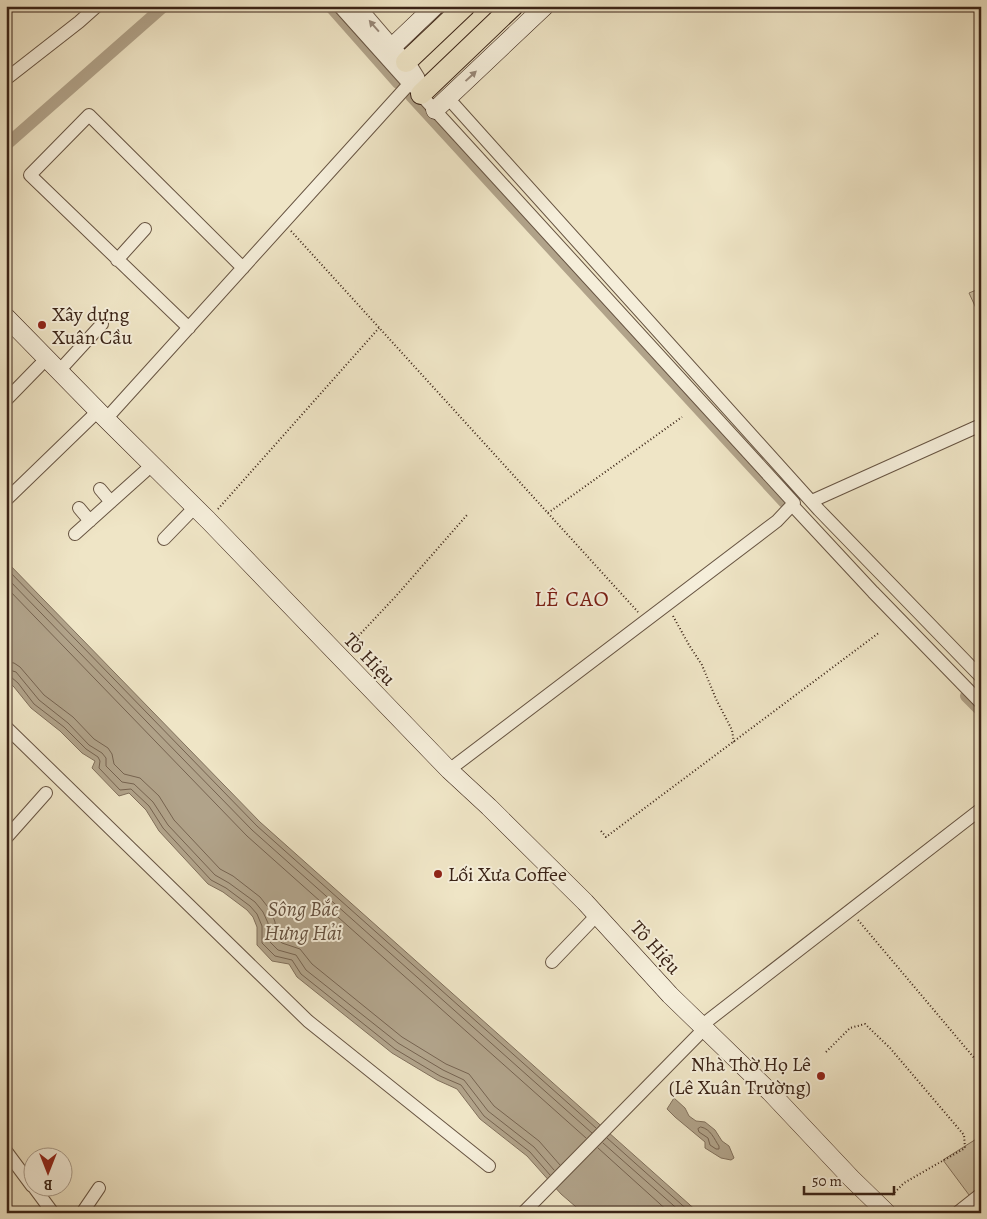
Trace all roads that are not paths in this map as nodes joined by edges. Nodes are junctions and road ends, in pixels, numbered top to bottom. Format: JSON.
{"nodes":[{"id":1,"x":96,"y":6,"type":"edge"},
{"id":2,"x":341,"y":6,"type":"edge"},
{"id":3,"x":357,"y":6,"type":"edge"},
{"id":4,"x":435,"y":6,"type":"edge"},
{"id":5,"x":465,"y":6,"type":"edge"},
{"id":6,"x":513,"y":6,"type":"edge"},
{"id":7,"x":545,"y":6,"type":"edge"},
{"id":8,"x":392,"y":47,"type":"junction"},
{"id":9,"x":406,"y":62,"type":"junction"},
{"id":10,"x":6,"y":79,"type":"edge"},
{"id":11,"x":416,"y":88,"type":"junction"},
{"id":12,"x":448,"y":98,"type":"junction"},
{"id":13,"x":435,"y":110,"type":"junction"},
{"id":14,"x":145,"y":229,"type":"dead end"},
{"id":15,"x":117,"y":260,"type":"junction"},
{"id":16,"x":243,"y":268,"type":"junction"},
{"id":17,"x":6,"y":317,"type":"edge"},
{"id":18,"x":102,"y":324,"type":"dead end"},
{"id":19,"x":189,"y":328,"type":"junction"},
{"id":20,"x":53,"y":364,"type":"junction"},
{"id":21,"x":6,"y":400,"type":"edge"},
{"id":22,"x":102,"y":415,"type":"junction"},
{"id":23,"x":981,"y":425,"type":"edge"},
{"id":24,"x":152,"y":465,"type":"junction"},
{"id":25,"x":798,"y":486,"type":"junction"},
{"id":26,"x":100,"y":489,"type":"dead end"},
{"id":27,"x":6,"y":500,"type":"edge"},
{"id":28,"x":790,"y":500,"type":"junction"},
{"id":29,"x":812,"y":501,"type":"junction"},
{"id":30,"x":110,"y":502,"type":"junction"},
{"id":31,"x":195,"y":507,"type":"junction"},
{"id":32,"x":79,"y":508,"type":"dead end"},
{"id":33,"x":90,"y":520,"type":"junction"},
{"id":34,"x":75,"y":534,"type":"dead end"},
{"id":35,"x":164,"y":539,"type":"dead end"},
{"id":36,"x":981,"y":677,"type":"edge"},
{"id":37,"x":981,"y":703,"type":"edge"},
{"id":38,"x":6,"y":727,"type":"edge"},
{"id":39,"x":448,"y":770,"type":"junction"},
{"id":40,"x":46,"y":794,"type":"dead end"},
{"id":41,"x":981,"y":809,"type":"edge"},
{"id":42,"x":6,"y":838,"type":"edge"},
{"id":43,"x":598,"y":914,"type":"junction"},
{"id":44,"x":552,"y":962,"type":"dead end"},
{"id":45,"x":703,"y":1028,"type":"junction"},
{"id":46,"x":6,"y":1151,"type":"edge"},
{"id":47,"x":489,"y":1166,"type":"dead end"},
{"id":48,"x":22,"y":1172,"type":"edge"},
{"id":49,"x":99,"y":1188,"type":"dead end"},
{"id":50,"x":981,"y":1194,"type":"edge"},
{"id":51,"x":40,"y":1196,"type":"edge"},
{"id":52,"x":884,"y":1209,"type":"edge"},
{"id":53,"x":53,"y":1213,"type":"edge"},
{"id":54,"x":82,"y":1213,"type":"edge"},
{"id":55,"x":523,"y":1213,"type":"edge"},
{"id":56,"x":957,"y":1213,"type":"edge"}],
"edges":[{"from":1,"to":10,"type":"street"},
{"from":2,"to":11,"type":"street"},
{"from":8,"to":3,"type":"street","one_way":true},
{"from":4,"to":8,"type":"main road"},
{"from":5,"to":9,"type":"main road"},
{"from":6,"to":11,"type":"main road"},
{"from":12,"to":7,"type":"main road","one_way":true},
{"from":8,"to":9,"type":"street"},
{"from":9,"to":11,"type":"street"},
{"from":11,"to":13,"type":"street"},
{"from":11,"to":16,"type":"street"},
{"from":12,"to":13,"type":"main road"},
{"from":12,"to":25,"type":"street"},
{"from":13,"to":28,"type":"street"},
{"from":14,"to":15,"type":"street"},
{"from":15,"to":16,"type":"street"},
{"from":15,"to":19,"type":"street"},
{"from":16,"to":19,"type":"street"},
{"from":17,"to":20,"type":"main road","name":"Tô Hiệu"},
{"from":18,"to":20,"type":"street"},
{"from":19,"to":22,"type":"street"},
{"from":20,"to":21,"type":"street"},
{"from":20,"to":22,"type":"main road","name":"Tô Hiệu"},
{"from":22,"to":24,"type":"main road","name":"Tô Hiệu"},
{"from":22,"to":27,"type":"street"},
{"from":23,"to":29,"type":"street"},
{"from":24,"to":30,"type":"street"},
{"from":24,"to":31,"type":"main road","name":"Tô Hiệu"},
{"from":25,"to":28,"type":"street"},
{"from":25,"to":29,"type":"street"},
{"from":26,"to":30,"type":"street"},
{"from":28,"to":37,"type":"street"},
{"from":28,"to":39,"type":"street"},
{"from":29,"to":36,"type":"street"},
{"from":30,"to":33,"type":"street"},
{"from":31,"to":35,"type":"street"},
{"from":31,"to":39,"type":"main road","name":"Tô Hiệu"},
{"from":32,"to":33,"type":"street"},
{"from":33,"to":34,"type":"street"},
{"from":38,"to":47,"type":"street"},
{"from":39,"to":43,"type":"main road","name":"Tô Hiệu"},
{"from":40,"to":42,"type":"street"},
{"from":41,"to":45,"type":"street"},
{"from":43,"to":44,"type":"street"},
{"from":43,"to":45,"type":"main road","name":"Tô Hiệu"},
{"from":45,"to":52,"type":"main road","name":"Tô Hiệu"},
{"from":45,"to":55,"type":"street"},
{"from":46,"to":48,"type":"street"},
{"from":49,"to":54,"type":"street"},
{"from":50,"to":56,"type":"street"},
{"from":51,"to":53,"type":"street"}]}
